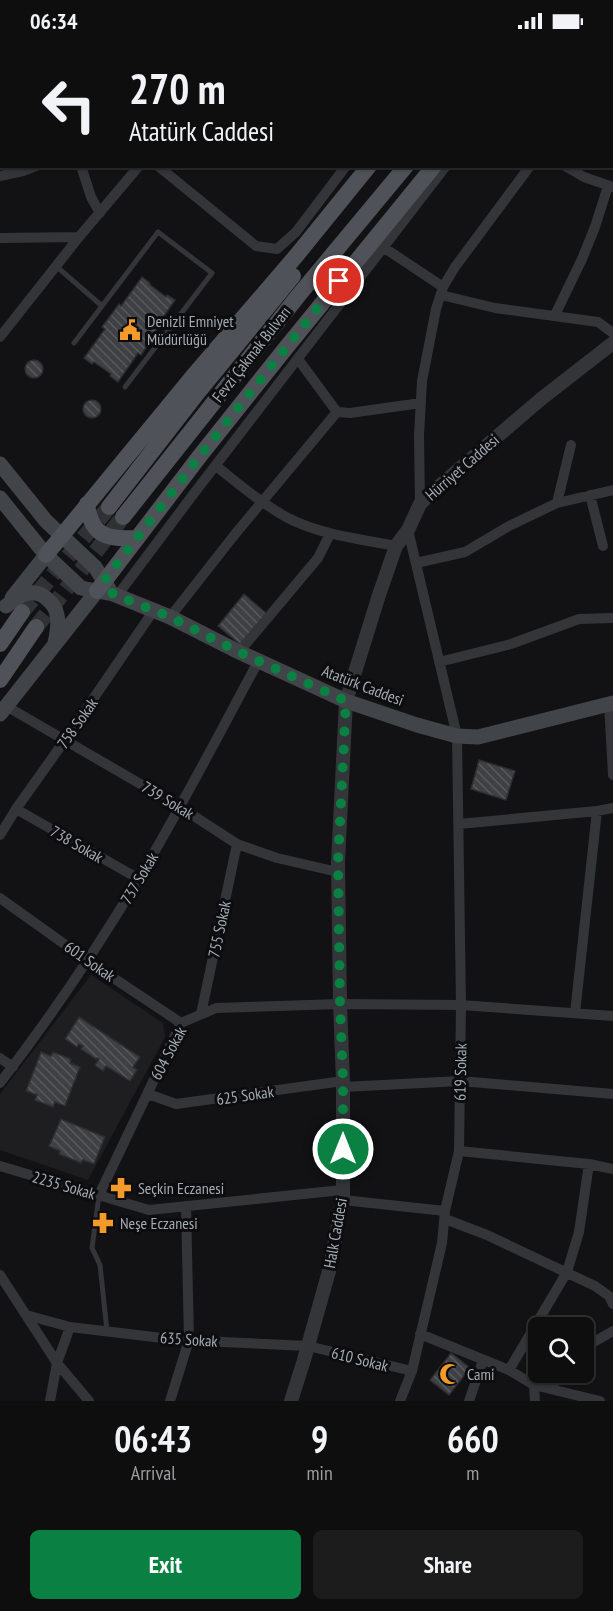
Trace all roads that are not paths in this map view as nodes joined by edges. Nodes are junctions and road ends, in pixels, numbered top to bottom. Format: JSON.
{"nodes":[{"id":1,"x":31,"y":168,"type":"edge"},
{"id":2,"x":82,"y":168,"type":"edge"},
{"id":3,"x":138,"y":168,"type":"edge"},
{"id":4,"x":160,"y":168,"type":"edge"},
{"id":5,"x":344,"y":168,"type":"edge"},
{"id":6,"x":367,"y":168,"type":"edge"},
{"id":7,"x":380,"y":168,"type":"edge"},
{"id":8,"x":404,"y":168,"type":"edge"},
{"id":9,"x":432,"y":168,"type":"edge"},
{"id":10,"x":444,"y":168,"type":"edge"},
{"id":11,"x":529,"y":168,"type":"edge"},
{"id":12,"x":568,"y":168,"type":"edge"},
{"id":13,"x":0,"y":176,"type":"edge"},
{"id":14,"x":610,"y":186,"type":"edge"},
{"id":15,"x":328,"y":190,"type":"junction"},
{"id":16,"x":100,"y":213,"type":"junction"},
{"id":17,"x":79,"y":237,"type":"junction"},
{"id":18,"x":0,"y":238,"type":"edge"},
{"id":19,"x":383,"y":247,"type":"junction"},
{"id":20,"x":296,"y":256,"type":"junction"},
{"id":21,"x":56,"y":266,"type":"junction"},
{"id":22,"x":442,"y":291,"type":"junction"},
{"id":23,"x":102,"y":306,"type":"junction"},
{"id":24,"x":555,"y":315,"type":"junction"},
{"id":25,"x":613,"y":333,"type":"edge"},
{"id":26,"x":0,"y":337,"type":"edge"},
{"id":27,"x":75,"y":343,"type":"dead end"},
{"id":28,"x":613,"y":343,"type":"edge"},
{"id":29,"x":297,"y":359,"type":"junction"},
{"id":30,"x":125,"y":387,"type":"dead end"},
{"id":31,"x":421,"y":402,"type":"junction"},
{"id":32,"x":337,"y":412,"type":"junction"},
{"id":33,"x":571,"y":445,"type":"dead end"},
{"id":34,"x":0,"y":464,"type":"edge"},
{"id":35,"x":216,"y":466,"type":"junction"},
{"id":36,"x":613,"y":490,"type":"edge"},
{"id":37,"x":590,"y":495,"type":"junction"},
{"id":38,"x":0,"y":498,"type":"edge"},
{"id":39,"x":263,"y":502,"type":"junction"},
{"id":40,"x":557,"y":503,"type":"junction"},
{"id":41,"x":87,"y":504,"type":"junction"},
{"id":42,"x":420,"y":504,"type":"junction"},
{"id":43,"x":109,"y":507,"type":"tunnel mouth"},
{"id":44,"x":123,"y":518,"type":"tunnel mouth"},
{"id":45,"x":408,"y":530,"type":"junction"},
{"id":46,"x":330,"y":534,"type":"junction"},
{"id":47,"x":62,"y":536,"type":"junction"},
{"id":48,"x":136,"y":538,"type":"junction"},
{"id":49,"x":396,"y":546,"type":"junction"},
{"id":50,"x":603,"y":546,"type":"dead end"},
{"id":51,"x":46,"y":555,"type":"junction"},
{"id":52,"x":416,"y":563,"type":"junction"},
{"id":53,"x":108,"y":591,"type":"junction"},
{"id":54,"x":3,"y":610,"type":"edge"},
{"id":55,"x":154,"y":610,"type":"junction"},
{"id":56,"x":22,"y":612,"type":"tunnel mouth"},
{"id":57,"x":170,"y":617,"type":"junction"},
{"id":58,"x":613,"y":618,"type":"edge"},
{"id":59,"x":36,"y":627,"type":"tunnel mouth"},
{"id":60,"x":0,"y":644,"type":"edge"},
{"id":61,"x":55,"y":646,"type":"junction"},
{"id":62,"x":239,"y":652,"type":"junction"},
{"id":63,"x":259,"y":660,"type":"junction"},
{"id":64,"x":439,"y":662,"type":"junction"},
{"id":65,"x":0,"y":680,"type":"edge"},
{"id":66,"x":346,"y":701,"type":"junction"},
{"id":67,"x":611,"y":704,"type":"edge"},
{"id":68,"x":3,"y":710,"type":"edge"},
{"id":69,"x":457,"y":736,"type":"junction"},
{"id":70,"x":65,"y":740,"type":"junction"},
{"id":71,"x":613,"y":775,"type":"edge"},
{"id":72,"x":180,"y":807,"type":"junction"},
{"id":73,"x":613,"y":808,"type":"edge"},
{"id":74,"x":16,"y":809,"type":"junction"},
{"id":75,"x":597,"y":811,"type":"junction"},
{"id":76,"x":459,"y":824,"type":"junction"},
{"id":77,"x":0,"y":835,"type":"edge"},
{"id":78,"x":237,"y":844,"type":"junction"},
{"id":79,"x":338,"y":872,"type":"junction"},
{"id":80,"x":139,"y":879,"type":"junction"},
{"id":81,"x":0,"y":898,"type":"edge"},
{"id":82,"x":88,"y":961,"type":"junction"},
{"id":83,"x":340,"y":1004,"type":"junction"},
{"id":84,"x":461,"y":1005,"type":"junction"},
{"id":85,"x":575,"y":1013,"type":"junction"},
{"id":86,"x":201,"y":1014,"type":"junction"},
{"id":87,"x":613,"y":1016,"type":"edge"},
{"id":88,"x":181,"y":1023,"type":"junction"},
{"id":89,"x":0,"y":1058,"type":"edge"},
{"id":90,"x":13,"y":1067,"type":"junction"},
{"id":91,"x":460,"y":1081,"type":"junction"},
{"id":92,"x":0,"y":1083,"type":"edge"},
{"id":93,"x":343,"y":1084,"type":"junction"},
{"id":94,"x":148,"y":1094,"type":"junction"},
{"id":95,"x":613,"y":1094,"type":"edge"},
{"id":96,"x":459,"y":1151,"type":"junction"},
{"id":97,"x":589,"y":1164,"type":"junction"},
{"id":98,"x":0,"y":1166,"type":"edge"},
{"id":99,"x":613,"y":1169,"type":"edge"},
{"id":100,"x":99,"y":1194,"type":"junction"},
{"id":101,"x":342,"y":1195,"type":"junction"},
{"id":102,"x":186,"y":1206,"type":"junction"},
{"id":103,"x":445,"y":1215,"type":"junction"},
{"id":104,"x":567,"y":1272,"type":"junction"},
{"id":105,"x":0,"y":1275,"type":"edge"},
{"id":106,"x":613,"y":1304,"type":"edge"},
{"id":107,"x":26,"y":1315,"type":"junction"},
{"id":108,"x":70,"y":1327,"type":"junction"},
{"id":109,"x":107,"y":1331,"type":"junction"},
{"id":110,"x":613,"y":1331,"type":"edge"},
{"id":111,"x":420,"y":1334,"type":"junction"},
{"id":112,"x":189,"y":1340,"type":"junction"},
{"id":113,"x":594,"y":1343,"type":"edge"},
{"id":114,"x":308,"y":1346,"type":"junction"},
{"id":115,"x":483,"y":1360,"type":"junction"},
{"id":116,"x":57,"y":1363,"type":"junction"},
{"id":117,"x":509,"y":1370,"type":"junction"},
{"id":118,"x":412,"y":1371,"type":"junction"},
{"id":119,"x":555,"y":1383,"type":"edge"},
{"id":120,"x":534,"y":1385,"type":"junction"},
{"id":121,"x":551,"y":1389,"type":"junction"},
{"id":122,"x":50,"y":1401,"type":"edge"},
{"id":123,"x":89,"y":1401,"type":"edge"},
{"id":124,"x":170,"y":1401,"type":"edge"},
{"id":125,"x":291,"y":1401,"type":"edge"},
{"id":126,"x":400,"y":1401,"type":"edge"},
{"id":127,"x":469,"y":1401,"type":"edge"},
{"id":128,"x":535,"y":1401,"type":"edge"},
{"id":129,"x":600,"y":1401,"type":"edge"}],
"edges":[{"from":1,"to":13,"type":"street"},
{"from":2,"to":16,"type":"street"},
{"from":3,"to":16,"type":"street"},
{"from":4,"to":15,"type":"street"},
{"from":5,"to":15,"type":"street"},
{"from":6,"to":20,"type":"main road"},
{"from":7,"to":43,"type":"main road","name":"Fevzi Çakmak Bulvarı"},
{"from":8,"to":44,"type":"main road","name":"Fevzi Çakmak Bulvarı"},
{"from":9,"to":48,"type":"main road"},
{"from":10,"to":19,"type":"street"},
{"from":11,"to":22,"type":"street"},
{"from":12,"to":14,"type":"street"},
{"from":14,"to":24,"type":"street"},
{"from":15,"to":20,"type":"street"},
{"from":16,"to":17,"type":"street"},
{"from":17,"to":18,"type":"street"},
{"from":17,"to":21,"type":"street"},
{"from":19,"to":22,"type":"street"},
{"from":19,"to":29,"type":"street"},
{"from":20,"to":41,"type":"main road"},
{"from":21,"to":23,"type":"lane"},
{"from":21,"to":26,"type":"street"},
{"from":22,"to":24,"type":"street"},
{"from":22,"to":31,"type":"street"},
{"from":23,"to":27,"type":"lane"},
{"from":23,"to":30,"type":"lane"},
{"from":24,"to":25,"type":"street"},
{"from":28,"to":42,"type":"street","name":"Hürriyet Caddesi"},
{"from":29,"to":32,"type":"street"},
{"from":29,"to":35,"type":"street"},
{"from":31,"to":32,"type":"street"},
{"from":31,"to":42,"type":"street"},
{"from":32,"to":39,"type":"street"},
{"from":33,"to":40,"type":"street"},
{"from":34,"to":47,"type":"main road"},
{"from":35,"to":39,"type":"street"},
{"from":35,"to":53,"type":"street"},
{"from":36,"to":37,"type":"street"},
{"from":37,"to":40,"type":"street"},
{"from":37,"to":50,"type":"street"},
{"from":38,"to":51,"type":"main road","name":"Atatürk Caddesi"},
{"from":39,"to":46,"type":"street"},
{"from":39,"to":57,"type":"street"},
{"from":40,"to":52,"type":"street"},
{"from":41,"to":47,"type":"main road"},
{"from":41,"to":48,"type":"main road"},
{"from":42,"to":45,"type":"street","name":"Hürriyet Caddesi"},
{"from":45,"to":49,"type":"street","name":"Hürriyet Caddesi"},
{"from":45,"to":52,"type":"street","name":"619 Sokak"},
{"from":46,"to":49,"type":"street"},
{"from":46,"to":62,"type":"street"},
{"from":47,"to":51,"type":"main road"},
{"from":47,"to":53,"type":"main road"},
{"from":48,"to":53,"type":"main road"},
{"from":49,"to":66,"type":"street","name":"Hürriyet Caddesi"},
{"from":51,"to":53,"type":"main road","name":"Atatürk Caddesi"},
{"from":51,"to":54,"type":"main road"},
{"from":52,"to":64,"type":"street","name":"619 Sokak"},
{"from":53,"to":55,"type":"main road","name":"Atatürk Caddesi"},
{"from":53,"to":61,"type":"main road"},
{"from":54,"to":61,"type":"main road"},
{"from":55,"to":57,"type":"main road","name":"Atatürk Caddesi"},
{"from":55,"to":70,"type":"street","name":"758 Sokak"},
{"from":56,"to":60,"type":"main road"},
{"from":57,"to":62,"type":"main road","name":"Atatürk Caddesi"},
{"from":58,"to":64,"type":"street"},
{"from":59,"to":65,"type":"main road"},
{"from":61,"to":68,"type":"main road"},
{"from":62,"to":63,"type":"main road","name":"Atatürk Caddesi"},
{"from":63,"to":66,"type":"main road","name":"Atatürk Caddesi"},
{"from":63,"to":72,"type":"street","name":"737 Sokak"},
{"from":64,"to":69,"type":"street","name":"619 Sokak"},
{"from":66,"to":69,"type":"main road","name":"Atatürk Caddesi"},
{"from":66,"to":79,"type":"street","name":"Halk Caddesi"},
{"from":67,"to":69,"type":"main road","name":"Atatürk Caddesi"},
{"from":67,"to":71,"type":"street"},
{"from":68,"to":70,"type":"street","name":"739 Sokak"},
{"from":69,"to":76,"type":"street","name":"619 Sokak"},
{"from":70,"to":72,"type":"street","name":"739 Sokak"},
{"from":70,"to":74,"type":"street","name":"758 Sokak"},
{"from":72,"to":78,"type":"street","name":"739 Sokak"},
{"from":72,"to":80,"type":"street","name":"737 Sokak"},
{"from":73,"to":75,"type":"street"},
{"from":74,"to":77,"type":"street","name":"758 Sokak"},
{"from":74,"to":80,"type":"street","name":"738 Sokak"},
{"from":75,"to":76,"type":"street"},
{"from":75,"to":85,"type":"street"},
{"from":76,"to":84,"type":"street","name":"619 Sokak"},
{"from":78,"to":79,"type":"street","name":"739 Sokak"},
{"from":78,"to":86,"type":"street","name":"755 Sokak"},
{"from":79,"to":83,"type":"street","name":"Halk Caddesi"},
{"from":80,"to":82,"type":"street","name":"737 Sokak"},
{"from":81,"to":82,"type":"street","name":"601 Sokak"},
{"from":82,"to":88,"type":"street","name":"601 Sokak"},
{"from":82,"to":90,"type":"street","name":"737 Sokak"},
{"from":83,"to":84,"type":"street","name":"604 Sokak"},
{"from":83,"to":86,"type":"street","name":"604 Sokak"},
{"from":83,"to":93,"type":"street","name":"Halk Caddesi"},
{"from":84,"to":85,"type":"street","name":"604 Sokak"},
{"from":84,"to":91,"type":"street","name":"619 Sokak"},
{"from":85,"to":87,"type":"street","name":"604 Sokak"},
{"from":86,"to":88,"type":"street","name":"604 Sokak"},
{"from":88,"to":94,"type":"street","name":"604 Sokak"},
{"from":89,"to":90,"type":"street"},
{"from":90,"to":92,"type":"street","name":"737 Sokak"},
{"from":91,"to":93,"type":"street","name":"625 Sokak"},
{"from":91,"to":95,"type":"street","name":"625 Sokak"},
{"from":91,"to":96,"type":"street","name":"619 Sokak"},
{"from":93,"to":94,"type":"street","name":"625 Sokak"},
{"from":93,"to":101,"type":"street","name":"Halk Caddesi"},
{"from":94,"to":100,"type":"street","name":"604 Sokak"},
{"from":96,"to":97,"type":"street"},
{"from":96,"to":103,"type":"street","name":"619 Sokak"},
{"from":97,"to":99,"type":"street"},
{"from":97,"to":104,"type":"street"},
{"from":98,"to":100,"type":"street","name":"2235 Sokak"},
{"from":100,"to":102,"type":"street","name":"2235 Sokak"},
{"from":100,"to":109,"type":"lane"},
{"from":101,"to":102,"type":"street","name":"2235 Sokak"},
{"from":101,"to":103,"type":"street","name":"2235 Sokak"},
{"from":101,"to":114,"type":"street","name":"Halk Caddesi"},
{"from":102,"to":112,"type":"street"},
{"from":103,"to":104,"type":"street","name":"2235 Sokak"},
{"from":103,"to":111,"type":"street","name":"619 Sokak"},
{"from":104,"to":106,"type":"street","name":"2235 Sokak"},
{"from":104,"to":117,"type":"street"},
{"from":105,"to":107,"type":"street"},
{"from":107,"to":108,"type":"street","name":"635 Sokak"},
{"from":107,"to":116,"type":"street"},
{"from":108,"to":109,"type":"street","name":"635 Sokak"},
{"from":108,"to":116,"type":"street"},
{"from":109,"to":112,"type":"street","name":"635 Sokak"},
{"from":110,"to":113,"type":"street"},
{"from":111,"to":115,"type":"street"},
{"from":111,"to":118,"type":"street","name":"619 Sokak"},
{"from":112,"to":114,"type":"street","name":"635 Sokak"},
{"from":112,"to":124,"type":"street"},
{"from":114,"to":118,"type":"street","name":"610 Sokak"},
{"from":114,"to":125,"type":"street","name":"Halk Caddesi"},
{"from":115,"to":117,"type":"street"},
{"from":115,"to":127,"type":"street"},
{"from":116,"to":122,"type":"street"},
{"from":116,"to":123,"type":"street"},
{"from":117,"to":120,"type":"street"},
{"from":118,"to":126,"type":"street","name":"619 Sokak"},
{"from":119,"to":121,"type":"street"},
{"from":120,"to":121,"type":"street"},
{"from":120,"to":128,"type":"street"},
{"from":121,"to":129,"type":"street"}]}
